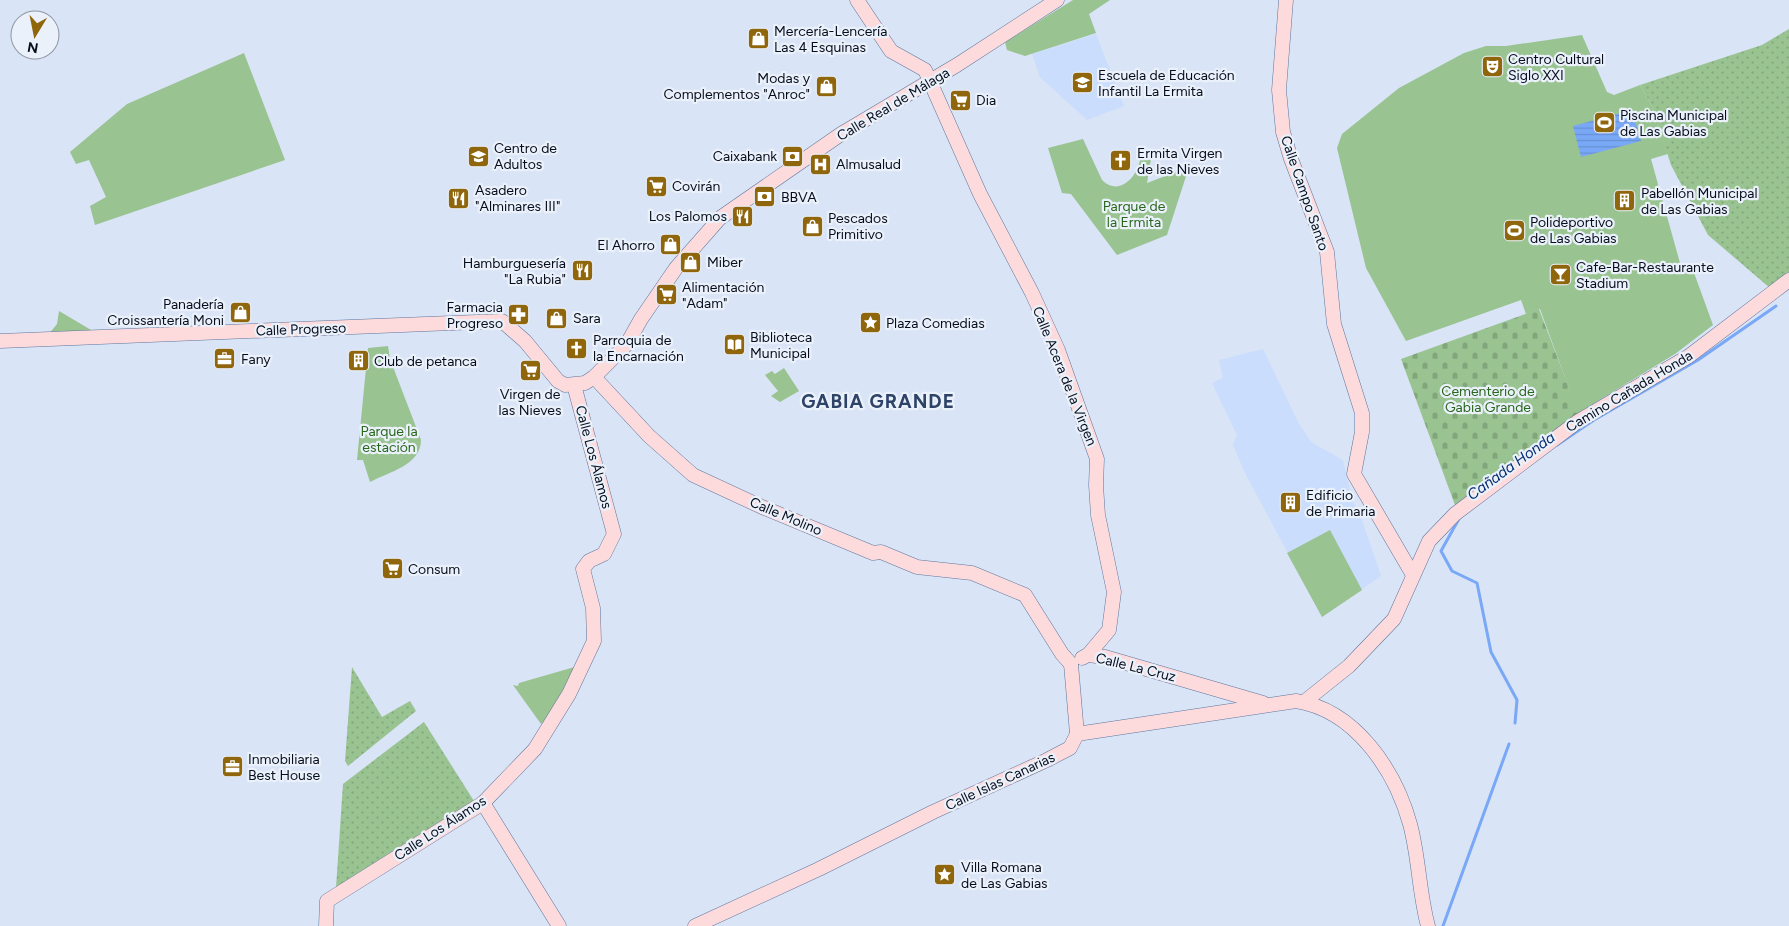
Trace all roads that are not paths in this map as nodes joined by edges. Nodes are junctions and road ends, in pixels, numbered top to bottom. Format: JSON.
{"nodes":[{"id":1,"x":857,"y":0,"type":"edge"},
{"id":2,"x":1057,"y":0,"type":"edge"},
{"id":3,"x":1286,"y":0,"type":"edge"},
{"id":4,"x":930,"y":81,"type":"junction"},
{"id":5,"x":1789,"y":280,"type":"edge"},
{"id":6,"x":0,"y":341,"type":"edge"},
{"id":7,"x":594,"y":378,"type":"junction"},
{"id":8,"x":574,"y":385,"type":"junction"},
{"id":9,"x":1413,"y":575,"type":"junction"},
{"id":10,"x":1088,"y":655,"type":"junction"},
{"id":11,"x":1072,"y":664,"type":"junction"},
{"id":12,"x":1304,"y":702,"type":"junction"},
{"id":13,"x":1268,"y":704,"type":"junction"},
{"id":14,"x":1077,"y":734,"type":"junction"},
{"id":15,"x":482,"y":803,"type":"junction"},
{"id":16,"x":326,"y":926,"type":"edge"},
{"id":17,"x":559,"y":926,"type":"edge"},
{"id":18,"x":695,"y":926,"type":"edge"},
{"id":19,"x":1428,"y":926,"type":"edge"}],
"edges":[{"from":1,"to":4,"type":"street","name":"Calle Acera de la Virgen"},
{"from":2,"to":4,"type":"street","name":"Calle Real de Málaga"},
{"from":3,"to":9,"type":"street","name":"Calle Campo Santo"},
{"from":4,"to":7,"type":"street","name":"Calle Real de Málaga"},
{"from":4,"to":10,"type":"street","name":"Calle Acera de la Virgen"},
{"from":5,"to":9,"type":"street","name":"Camino Cañada Honda"},
{"from":6,"to":8,"type":"street","name":"Calle Progreso"},
{"from":7,"to":8,"type":"street","name":"Calle Real de Málaga"},
{"from":7,"to":11,"type":"street","name":"Calle Molino"},
{"from":8,"to":15,"type":"street","name":"Calle Los Álamos"},
{"from":9,"to":12,"type":"street","name":"Camino Cañada Honda"},
{"from":10,"to":11,"type":"street","name":"Calle La Cruz"},
{"from":10,"to":13,"type":"street","name":"Calle La Cruz"},
{"from":11,"to":14,"type":"street"},
{"from":12,"to":13,"type":"street"},
{"from":12,"to":19,"type":"street"},
{"from":13,"to":14,"type":"street"},
{"from":14,"to":18,"type":"street","name":"Calle Islas Canarias"},
{"from":15,"to":16,"type":"street","name":"Calle Los Álamos"},
{"from":15,"to":17,"type":"street"}]}
